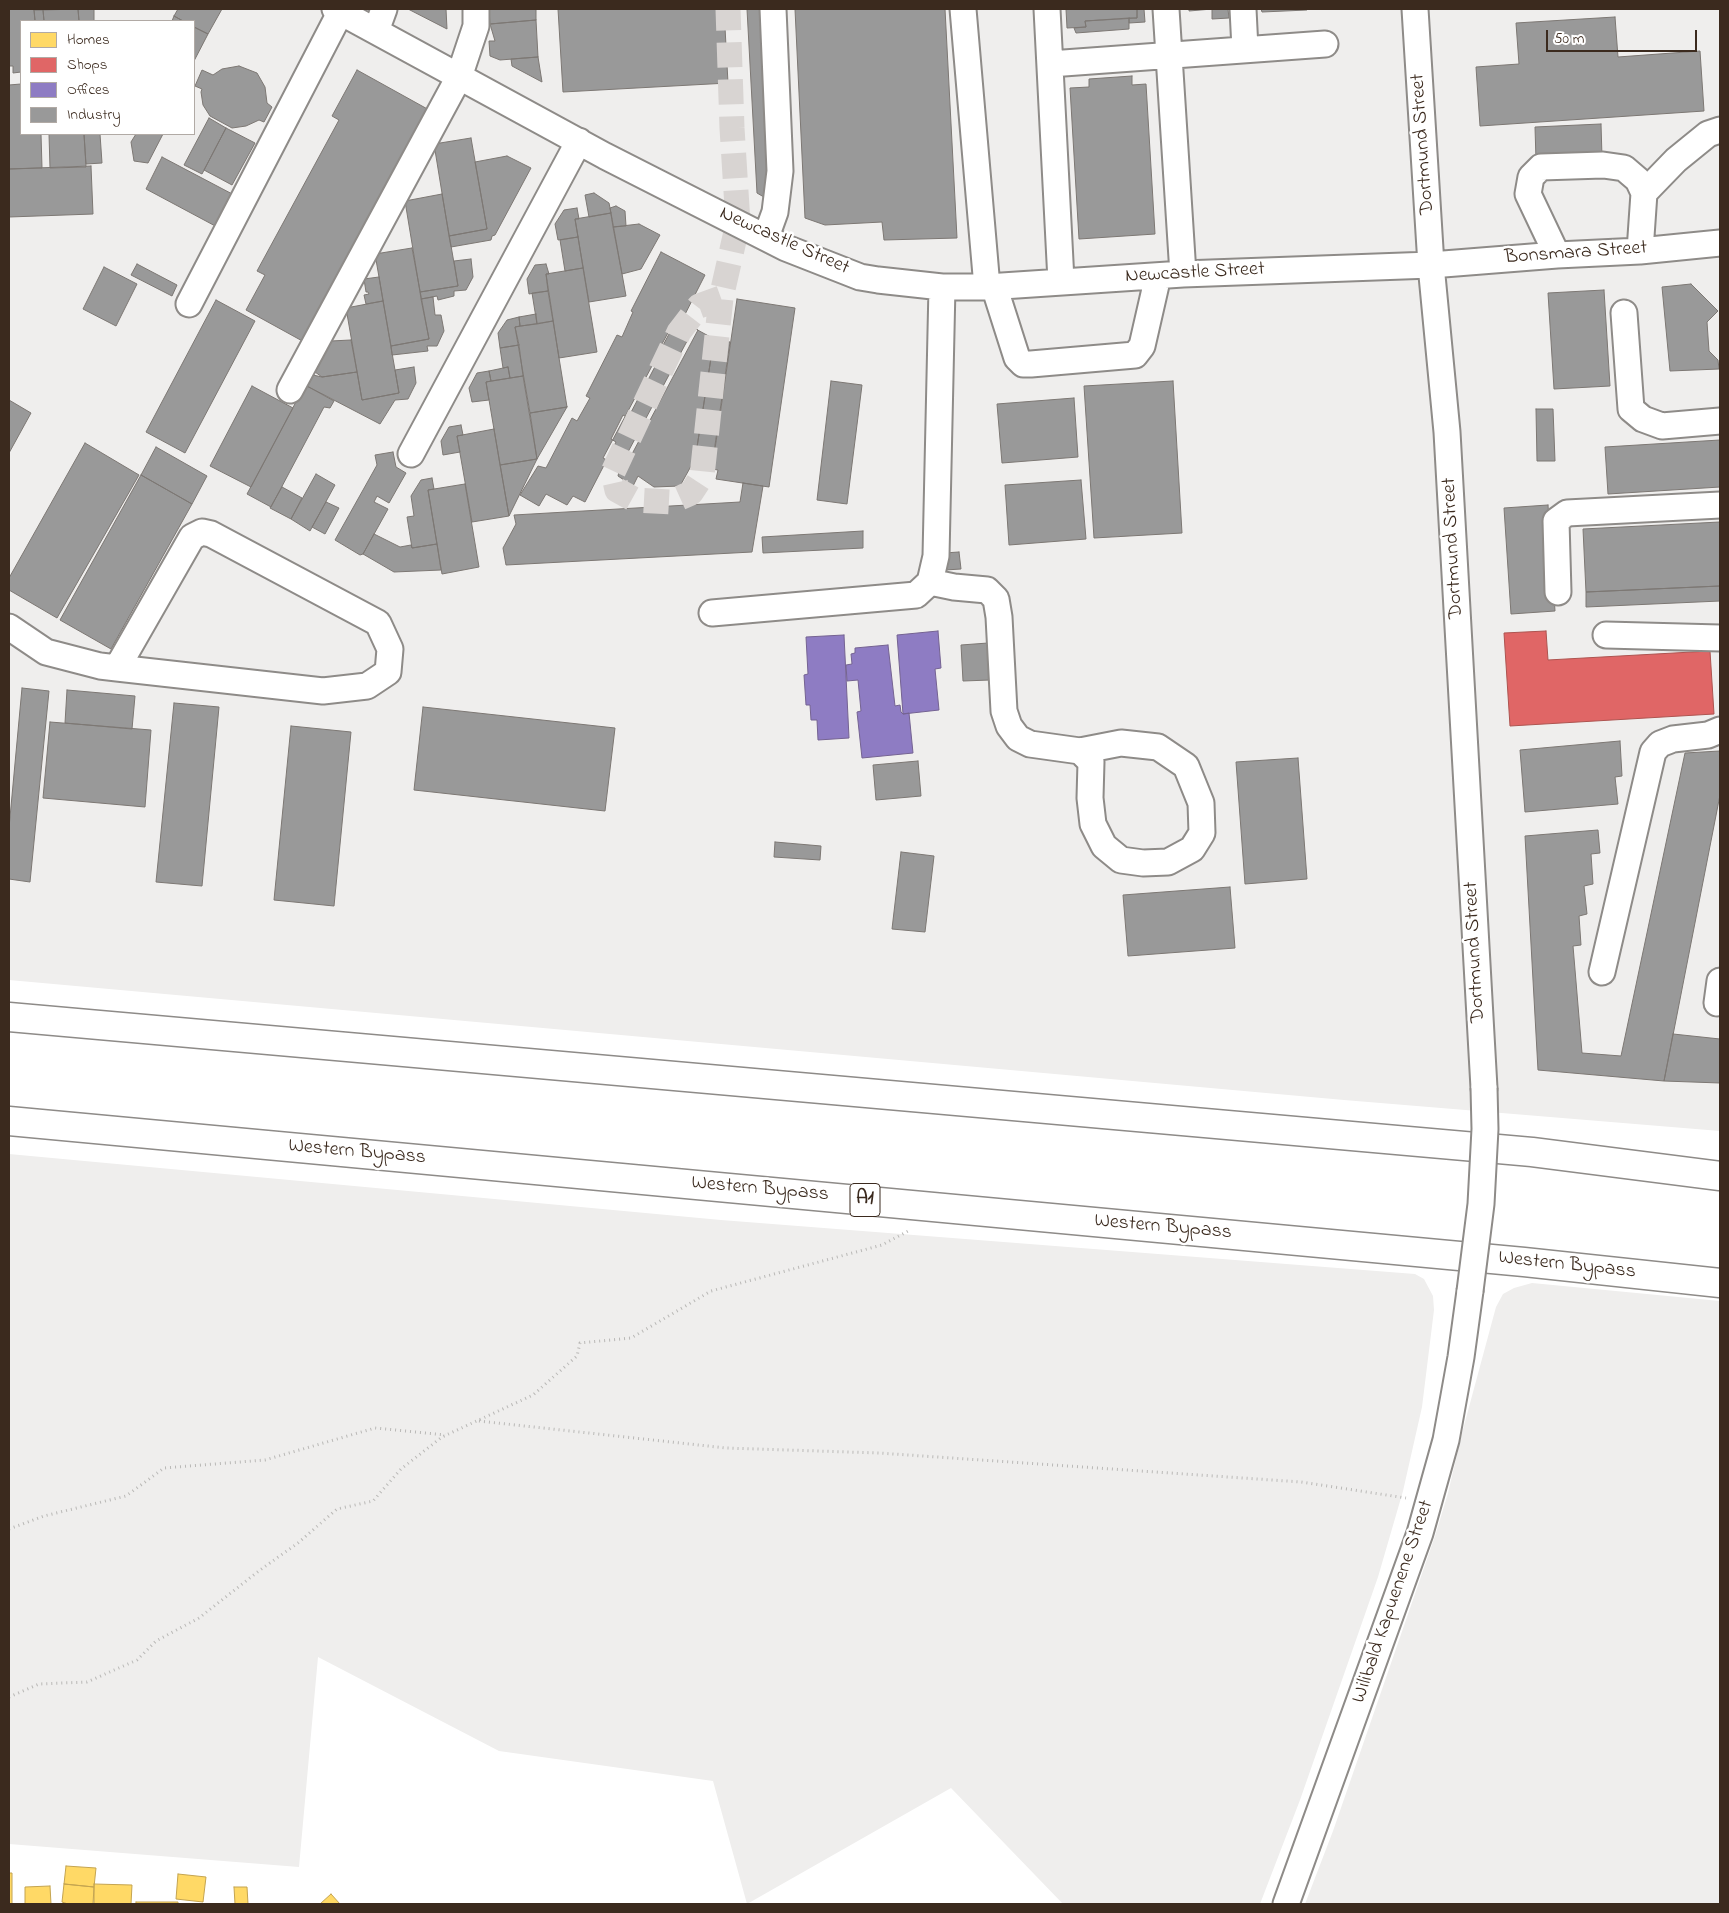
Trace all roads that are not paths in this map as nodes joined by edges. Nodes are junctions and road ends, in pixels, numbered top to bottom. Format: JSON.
{"nodes":[{"id":1,"x":476,"y":9,"type":"edge"},
{"id":2,"x":774,"y":9,"type":"edge"},
{"id":3,"x":963,"y":9,"type":"edge"},
{"id":4,"x":1047,"y":9,"type":"edge"},
{"id":5,"x":1166,"y":9,"type":"edge"},
{"id":6,"x":1243,"y":9,"type":"edge"},
{"id":7,"x":1415,"y":9,"type":"edge"},
{"id":8,"x":338,"y":10,"type":"edge"},
{"id":9,"x":380,"y":20,"type":"edge"},
{"id":10,"x":1325,"y":44,"type":"dead end"},
{"id":11,"x":1245,"y":49,"type":"junction"},
{"id":12,"x":1168,"y":55,"type":"junction"},
{"id":13,"x":1050,"y":64,"type":"junction"},
{"id":14,"x":458,"y":76,"type":"junction"},
{"id":15,"x":1720,"y":130,"type":"edge"},
{"id":16,"x":579,"y":141,"type":"junction"},
{"id":17,"x":1644,"y":193,"type":"junction"},
{"id":18,"x":766,"y":237,"type":"junction"},
{"id":19,"x":1720,"y":243,"type":"edge"},
{"id":20,"x":1640,"y":251,"type":"junction"},
{"id":21,"x":1557,"y":255,"type":"junction"},
{"id":22,"x":1431,"y":265,"type":"junction"},
{"id":23,"x":1183,"y":274,"type":"junction"},
{"id":24,"x":1158,"y":276,"type":"junction"},
{"id":25,"x":1061,"y":281,"type":"junction"},
{"id":26,"x":990,"y":287,"type":"junction"},
{"id":27,"x":942,"y":288,"type":"junction"},
{"id":28,"x":189,"y":304,"type":"dead end"},
{"id":29,"x":1624,"y":313,"type":"dead end"},
{"id":30,"x":290,"y":390,"type":"dead end"},
{"id":31,"x":1720,"y":421,"type":"edge"},
{"id":32,"x":411,"y":454,"type":"dead end"},
{"id":33,"x":1720,"y":505,"type":"edge"},
{"id":34,"x":930,"y":582,"type":"junction"},
{"id":35,"x":1558,"y":592,"type":"dead end"},
{"id":36,"x":712,"y":613,"type":"dead end"},
{"id":37,"x":9,"y":628,"type":"edge"},
{"id":38,"x":1606,"y":636,"type":"dead end"},
{"id":39,"x":1720,"y":638,"type":"edge"},
{"id":40,"x":117,"y":668,"type":"junction"},
{"id":41,"x":1720,"y":730,"type":"edge"},
{"id":42,"x":1080,"y":750,"type":"junction"},
{"id":43,"x":1602,"y":972,"type":"dead end"},
{"id":44,"x":9,"y":1017,"type":"edge"},
{"id":45,"x":9,"y":1121,"type":"edge"},
{"id":46,"x":1720,"y":1176,"type":"edge"},
{"id":47,"x":1720,"y":1283,"type":"edge"},
{"id":48,"x":1470,"y":1291,"type":"joint"},
{"id":49,"x":1286,"y":1904,"type":"edge"}],
"edges":[{"from":1,"to":14,"type":"street"},
{"from":2,"to":18,"type":"street"},
{"from":3,"to":26,"type":"street"},
{"from":4,"to":13,"type":"street"},
{"from":5,"to":12,"type":"street"},
{"from":6,"to":11,"type":"street"},
{"from":7,"to":22,"type":"street","name":"Dortmund Street"},
{"from":8,"to":9,"type":"street","name":"Newcastle Street"},
{"from":8,"to":28,"type":"street"},
{"from":9,"to":14,"type":"street","name":"Newcastle Street"},
{"from":10,"to":11,"type":"street"},
{"from":11,"to":12,"type":"street"},
{"from":12,"to":13,"type":"street"},
{"from":12,"to":23,"type":"street"},
{"from":13,"to":25,"type":"street"},
{"from":14,"to":16,"type":"street","name":"Newcastle Street"},
{"from":14,"to":30,"type":"street"},
{"from":15,"to":17,"type":"street"},
{"from":16,"to":18,"type":"street","name":"Newcastle Street"},
{"from":16,"to":32,"type":"street"},
{"from":17,"to":20,"type":"street"},
{"from":17,"to":21,"type":"street"},
{"from":18,"to":27,"type":"street","name":"Newcastle Street"},
{"from":19,"to":20,"type":"street","name":"Bonsmara Street"},
{"from":20,"to":21,"type":"street","name":"Bonsmara Street"},
{"from":21,"to":22,"type":"street","name":"Bonsmara Street"},
{"from":22,"to":23,"type":"street","name":"Newcastle Street"},
{"from":22,"to":48,"type":"street","name":"Dortmund Street","bridge":true},
{"from":23,"to":24,"type":"street","name":"Newcastle Street"},
{"from":24,"to":25,"type":"street","name":"Newcastle Street"},
{"from":24,"to":26,"type":"street"},
{"from":25,"to":26,"type":"street","name":"Newcastle Street"},
{"from":26,"to":27,"type":"street","name":"Newcastle Street"},
{"from":27,"to":34,"type":"street"},
{"from":29,"to":31,"type":"street"},
{"from":33,"to":35,"type":"street"},
{"from":34,"to":36,"type":"street"},
{"from":34,"to":42,"type":"street"},
{"from":37,"to":40,"type":"street"},
{"from":38,"to":39,"type":"street"},
{"from":40,"to":40,"type":"street"},
{"from":41,"to":43,"type":"street"},
{"from":42,"to":42,"type":"street"},
{"from":44,"to":46,"type":"highway"},
{"from":45,"to":47,"type":"highway","name":"Western Bypass","number":"A1"},
{"from":48,"to":49,"type":"street","name":"Wilibald Kapuenene Street"}]}
